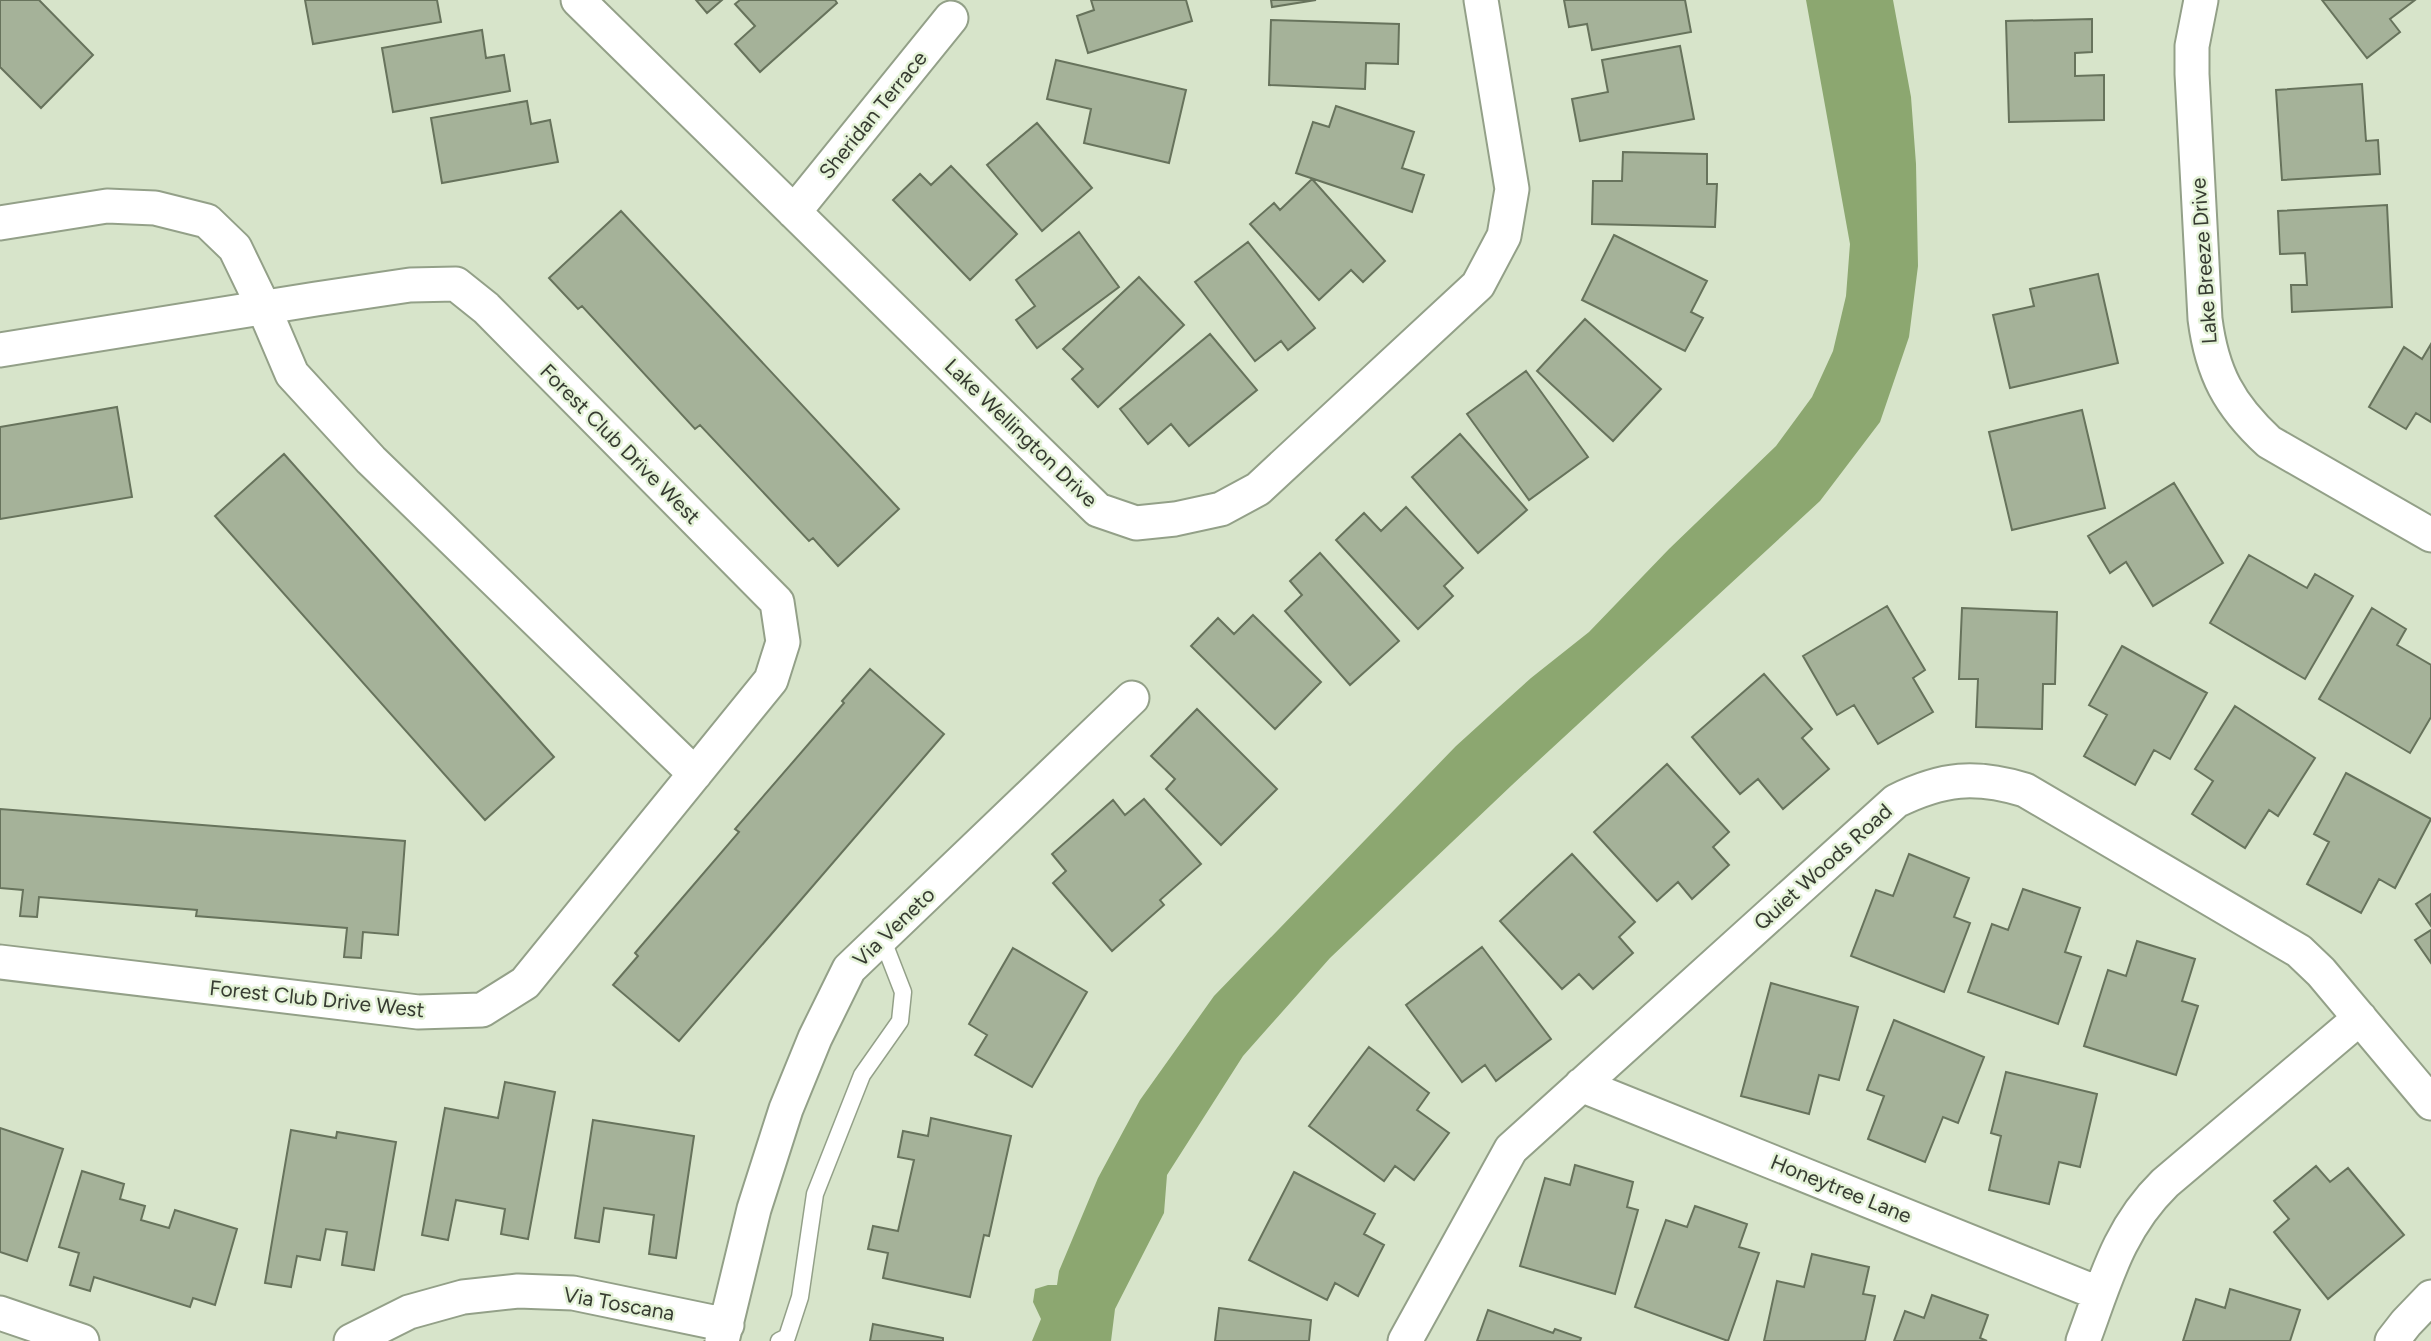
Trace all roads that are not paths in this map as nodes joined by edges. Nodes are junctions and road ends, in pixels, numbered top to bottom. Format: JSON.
{"nodes":[{"id":1,"x":578,"y":0,"type":"edge"},
{"id":2,"x":1481,"y":0,"type":"edge"},
{"id":3,"x":2201,"y":0,"type":"edge"},
{"id":4,"x":951,"y":18,"type":"dead end"},
{"id":5,"x":794,"y":212,"type":"junction"},
{"id":6,"x":0,"y":223,"type":"edge"},
{"id":7,"x":263,"y":306,"type":"junction"},
{"id":8,"x":0,"y":350,"type":"edge"},
{"id":9,"x":2431,"y":535,"type":"edge"},
{"id":10,"x":1132,"y":698,"type":"dead end"},
{"id":11,"x":695,"y":774,"type":"junction"},
{"id":12,"x":881,"y":938,"type":"junction"},
{"id":13,"x":0,"y":962,"type":"edge"},
{"id":14,"x":2360,"y":1018,"type":"junction"},
{"id":15,"x":1581,"y":1084,"type":"junction"},
{"id":16,"x":2431,"y":1103,"type":"edge"},
{"id":17,"x":2100,"y":1294,"type":"junction"},
{"id":18,"x":2431,"y":1297,"type":"edge"},
{"id":19,"x":0,"y":1313,"type":"edge"},
{"id":20,"x":724,"y":1333,"type":"edge"},
{"id":21,"x":82,"y":1341,"type":"edge"},
{"id":22,"x":351,"y":1341,"type":"edge"},
{"id":23,"x":779,"y":1341,"type":"edge"},
{"id":24,"x":1405,"y":1341,"type":"edge"},
{"id":25,"x":2082,"y":1341,"type":"edge"},
{"id":26,"x":2392,"y":1341,"type":"edge"}],
"edges":[{"from":1,"to":5,"type":"street","name":"Lake Wellington Drive"},
{"from":2,"to":5,"type":"street","name":"Lake Wellington Drive"},
{"from":3,"to":9,"type":"street","name":"Lake Breeze Drive"},
{"from":4,"to":5,"type":"street","name":"Sheridan Terrace"},
{"from":6,"to":7,"type":"street"},
{"from":7,"to":8,"type":"street","name":"Forest Club Drive West"},
{"from":7,"to":11,"type":"street"},
{"from":7,"to":11,"type":"street","name":"Forest Club Drive West"},
{"from":10,"to":12,"type":"street","name":"Via Veneto"},
{"from":11,"to":13,"type":"street","name":"Forest Club Drive West"},
{"from":12,"to":20,"type":"street","name":"Via Veneto"},
{"from":12,"to":23,"type":"lane"},
{"from":14,"to":15,"type":"street","name":"Quiet Woods Road"},
{"from":14,"to":16,"type":"street","name":"Quiet Woods Road"},
{"from":14,"to":17,"type":"street"},
{"from":15,"to":17,"type":"street","name":"Honeytree Lane"},
{"from":15,"to":24,"type":"street","name":"Quiet Woods Road"},
{"from":17,"to":25,"type":"street"},
{"from":18,"to":26,"type":"street"},
{"from":19,"to":21,"type":"street"},
{"from":20,"to":22,"type":"street","name":"Via Toscana"}]}
